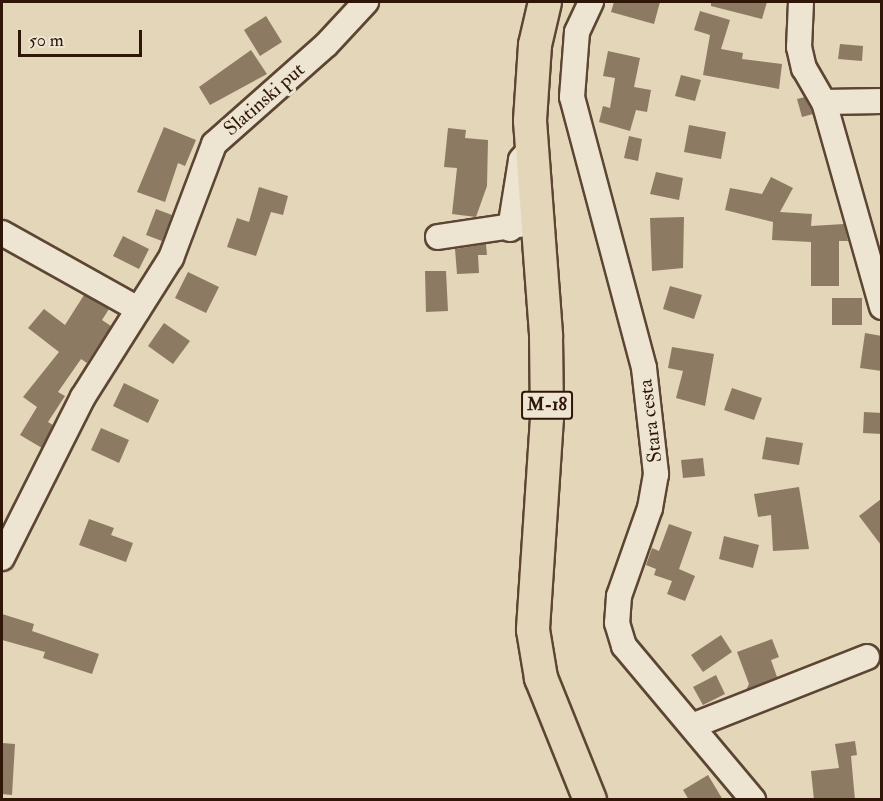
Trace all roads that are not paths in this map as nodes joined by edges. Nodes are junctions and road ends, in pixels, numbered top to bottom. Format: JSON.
{"nodes":[{"id":1,"x":366,"y":2,"type":"edge"},
{"id":2,"x":545,"y":2,"type":"edge"},
{"id":3,"x":591,"y":2,"type":"edge"},
{"id":4,"x":801,"y":2,"type":"edge"},
{"id":5,"x":882,"y":101,"type":"edge"},
{"id":6,"x":824,"y":102,"type":"junction"},
{"id":7,"x":524,"y":225,"type":"junction"},
{"id":8,"x":2,"y":233,"type":"edge"},
{"id":9,"x":438,"y":237,"type":"dead end"},
{"id":10,"x":882,"y":307,"type":"edge"},
{"id":11,"x":138,"y":309,"type":"junction"},
{"id":12,"x":2,"y":558,"type":"edge"},
{"id":13,"x":867,"y":657,"type":"dead end"},
{"id":14,"x":692,"y":726,"type":"junction"},
{"id":15,"x":590,"y":800,"type":"edge"},
{"id":16,"x":753,"y":800,"type":"edge"}],
"edges":[{"from":1,"to":11,"type":"street","name":"Slatinski put"},
{"from":2,"to":7,"type":"main road","number":"M-18"},
{"from":3,"to":14,"type":"street","name":"Stara cesta"},
{"from":4,"to":6,"type":"street"},
{"from":5,"to":6,"type":"street"},
{"from":6,"to":10,"type":"street"},
{"from":7,"to":9,"type":"street"},
{"from":7,"to":15,"type":"main road","number":"M-18"},
{"from":8,"to":11,"type":"street"},
{"from":11,"to":12,"type":"street","name":"Slatinski put"},
{"from":13,"to":14,"type":"street"},
{"from":14,"to":16,"type":"street","name":"Stara cesta"}]}
